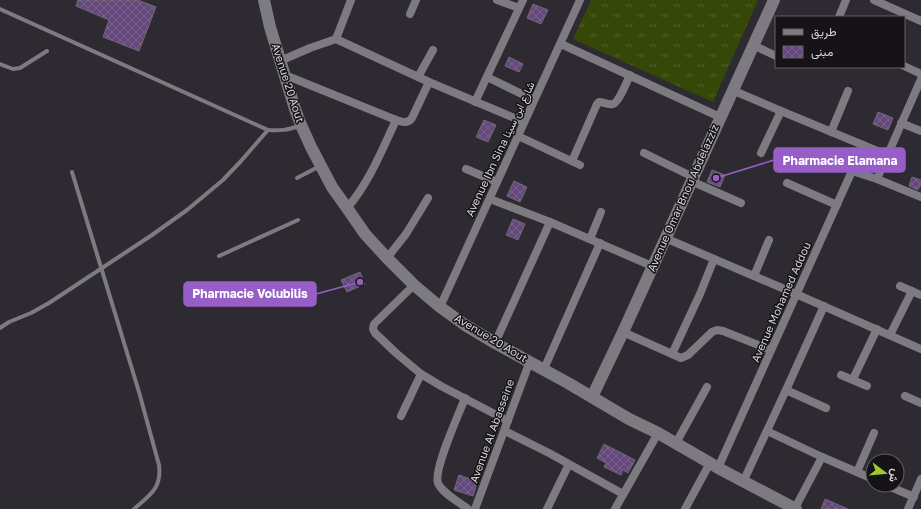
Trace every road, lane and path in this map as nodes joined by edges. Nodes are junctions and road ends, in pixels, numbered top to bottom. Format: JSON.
{"nodes":[{"id":1,"x":264,"y":0,"type":"edge"},
{"id":2,"x":351,"y":0,"type":"edge"},
{"id":3,"x":497,"y":0,"type":"edge"},
{"id":4,"x":523,"y":0,"type":"edge"},
{"id":5,"x":580,"y":0,"type":"edge"},
{"id":6,"x":774,"y":0,"type":"edge"},
{"id":7,"x":846,"y":0,"type":"edge"},
{"id":8,"x":874,"y":0,"type":"edge"},
{"id":9,"x":413,"y":1,"type":"edge"},
{"id":10,"x":890,"y":3,"type":"edge"},
{"id":11,"x":519,"y":8,"type":"junction"},
{"id":12,"x":0,"y":9,"type":"edge"},
{"id":13,"x":410,"y":14,"type":"dead end"},
{"id":14,"x":839,"y":16,"type":"edge"},
{"id":15,"x":921,"y":20,"type":"edge"},
{"id":16,"x":336,"y":39,"type":"junction"},
{"id":17,"x":561,"y":44,"type":"junction"},
{"id":18,"x":753,"y":45,"type":"junction"},
{"id":19,"x":433,"y":50,"type":"dead end"},
{"id":20,"x":47,"y":51,"type":"dead end"},
{"id":21,"x":775,"y":56,"type":"edge"},
{"id":22,"x":280,"y":61,"type":"junction"},
{"id":23,"x":0,"y":64,"type":"edge"},
{"id":24,"x":905,"y":66,"type":"edge"},
{"id":25,"x":921,"y":74,"type":"edge"},
{"id":26,"x":285,"y":75,"type":"junction"},
{"id":27,"x":630,"y":75,"type":"junction"},
{"id":28,"x":418,"y":76,"type":"junction"},
{"id":29,"x":486,"y":77,"type":"junction"},
{"id":30,"x":921,"y":79,"type":"edge"},
{"id":31,"x":429,"y":82,"type":"junction"},
{"id":32,"x":732,"y":90,"type":"junction"},
{"id":33,"x":848,"y":91,"type":"dead end"},
{"id":34,"x":534,"y":100,"type":"junction"},
{"id":35,"x":475,"y":102,"type":"junction"},
{"id":36,"x":781,"y":111,"type":"junction"},
{"id":37,"x":720,"y":117,"type":"junction"},
{"id":38,"x":396,"y":120,"type":"junction"},
{"id":39,"x":524,"y":122,"type":"junction"},
{"id":40,"x":901,"y":123,"type":"junction"},
{"id":41,"x":301,"y":125,"type":"junction"},
{"id":42,"x":268,"y":130,"type":"junction"},
{"id":43,"x":831,"y":132,"type":"junction"},
{"id":44,"x":921,"y":132,"type":"edge"},
{"id":45,"x":518,"y":136,"type":"junction"},
{"id":46,"x":863,"y":145,"type":"junction"},
{"id":47,"x":644,"y":153,"type":"dead end"},
{"id":48,"x":761,"y":154,"type":"dead end"},
{"id":49,"x":887,"y":154,"type":"junction"},
{"id":50,"x":572,"y":161,"type":"junction"},
{"id":51,"x":580,"y":165,"type":"dead end"},
{"id":52,"x":321,"y":166,"type":"junction"},
{"id":53,"x":466,"y":169,"type":"dead end"},
{"id":54,"x":852,"y":171,"type":"junction"},
{"id":55,"x":72,"y":172,"type":"dead end"},
{"id":56,"x":297,"y":178,"type":"dead end"},
{"id":57,"x":692,"y":179,"type":"junction"},
{"id":58,"x":876,"y":179,"type":"junction"},
{"id":59,"x":497,"y":182,"type":"junction"},
{"id":60,"x":786,"y":183,"type":"dead end"},
{"id":61,"x":921,"y":197,"type":"edge"},
{"id":62,"x":428,"y":198,"type":"dead end"},
{"id":63,"x":490,"y":199,"type":"junction"},
{"id":64,"x":741,"y":203,"type":"dead end"},
{"id":65,"x":837,"y":205,"type":"junction"},
{"id":66,"x":347,"y":208,"type":"junction"},
{"id":67,"x":601,"y":212,"type":"dead end"},
{"id":68,"x":298,"y":220,"type":"dead end"},
{"id":69,"x":550,"y":222,"type":"junction"},
{"id":70,"x":665,"y":238,"type":"junction"},
{"id":71,"x":590,"y":239,"type":"junction"},
{"id":72,"x":769,"y":240,"type":"dead end"},
{"id":73,"x":600,"y":243,"type":"junction"},
{"id":74,"x":219,"y":256,"type":"dead end"},
{"id":75,"x":387,"y":258,"type":"junction"},
{"id":76,"x":714,"y":259,"type":"junction"},
{"id":77,"x":652,"y":266,"type":"junction"},
{"id":78,"x":101,"y":268,"type":"junction"},
{"id":79,"x":754,"y":276,"type":"junction"},
{"id":80,"x":414,"y":285,"type":"junction"},
{"id":81,"x":900,"y":286,"type":"dead end"},
{"id":82,"x":912,"y":291,"type":"junction"},
{"id":83,"x":796,"y":294,"type":"junction"},
{"id":84,"x":921,"y":295,"type":"edge"},
{"id":85,"x":824,"y":306,"type":"junction"},
{"id":86,"x":440,"y":307,"type":"junction"},
{"id":87,"x":0,"y":328,"type":"edge"},
{"id":88,"x":876,"y":329,"type":"junction"},
{"id":89,"x":623,"y":332,"type":"junction"},
{"id":90,"x":890,"y":335,"type":"junction"},
{"id":91,"x":495,"y":343,"type":"junction"},
{"id":92,"x":771,"y":350,"type":"junction"},
{"id":93,"x":921,"y":350,"type":"edge"},
{"id":94,"x":672,"y":354,"type":"junction"},
{"id":95,"x":530,"y":362,"type":"junction"},
{"id":96,"x":544,"y":369,"type":"junction"},
{"id":97,"x":422,"y":374,"type":"junction"},
{"id":98,"x":841,"y":375,"type":"dead end"},
{"id":99,"x":852,"y":379,"type":"junction"},
{"id":100,"x":867,"y":386,"type":"dead end"},
{"id":101,"x":707,"y":387,"type":"dead end"},
{"id":102,"x":786,"y":390,"type":"junction"},
{"id":103,"x":905,"y":396,"type":"dead end"},
{"id":104,"x":592,"y":397,"type":"junction"},
{"id":105,"x":465,"y":398,"type":"junction"},
{"id":106,"x":921,"y":403,"type":"edge"},
{"id":107,"x":826,"y":408,"type":"dead end"},
{"id":108,"x":401,"y":416,"type":"dead end"},
{"id":109,"x":508,"y":421,"type":"junction"},
{"id":110,"x":504,"y":431,"type":"junction"},
{"id":111,"x":767,"y":431,"type":"junction"},
{"id":112,"x":658,"y":433,"type":"junction"},
{"id":113,"x":874,"y":433,"type":"dead end"},
{"id":114,"x":676,"y":443,"type":"junction"},
{"id":115,"x":822,"y":457,"type":"junction"},
{"id":116,"x":569,"y":464,"type":"junction"},
{"id":117,"x":714,"y":465,"type":"junction"},
{"id":118,"x":857,"y":472,"type":"junction"},
{"id":119,"x":865,"y":476,"type":"edge"},
{"id":120,"x":921,"y":479,"type":"edge"},
{"id":121,"x":743,"y":482,"type":"junction"},
{"id":122,"x":905,"y":493,"type":"edge"},
{"id":123,"x":623,"y":494,"type":"junction"},
{"id":124,"x":914,"y":497,"type":"junction"},
{"id":125,"x":795,"y":508,"type":"edge"},
{"id":126,"x":134,"y":509,"type":"edge"},
{"id":127,"x":468,"y":509,"type":"edge"},
{"id":128,"x":475,"y":509,"type":"edge"},
{"id":129,"x":547,"y":509,"type":"edge"},
{"id":130,"x":615,"y":509,"type":"edge"},
{"id":131,"x":685,"y":509,"type":"edge"},
{"id":132,"x":908,"y":509,"type":"edge"}],
"edges":[{"from":1,"to":22,"type":"street","name":"Avenue 20 Aout"},
{"from":2,"to":16,"type":"street"},
{"from":3,"to":11,"type":"street"},
{"from":4,"to":11,"type":"street"},
{"from":5,"to":17,"type":"street","name":"Avenue Ibn Sina شارع ابن سينا"},
{"from":6,"to":18,"type":"street","name":"Avenue Omar Bnou Abdelazziz"},
{"from":7,"to":14,"type":"street"},
{"from":8,"to":10,"type":"street"},
{"from":9,"to":13,"type":"street"},
{"from":10,"to":15,"type":"street"},
{"from":11,"to":29,"type":"street"},
{"from":12,"to":42,"type":"lane"},
{"from":16,"to":22,"type":"street"},
{"from":16,"to":28,"type":"street"},
{"from":17,"to":27,"type":"street"},
{"from":17,"to":34,"type":"street","name":"Avenue Ibn Sina شارع ابن سينا"},
{"from":18,"to":21,"type":"street"},
{"from":18,"to":32,"type":"street","name":"Avenue Omar Bnou Abdelazziz"},
{"from":19,"to":28,"type":"street"},
{"from":20,"to":23,"type":"lane"},
{"from":22,"to":26,"type":"street","name":"Avenue 20 Aout"},
{"from":24,"to":25,"type":"street"},
{"from":26,"to":38,"type":"street"},
{"from":26,"to":41,"type":"street","name":"Avenue 20 Aout"},
{"from":27,"to":37,"type":"street"},
{"from":27,"to":50,"type":"street"},
{"from":28,"to":31,"type":"street"},
{"from":29,"to":34,"type":"street"},
{"from":29,"to":35,"type":"street"},
{"from":30,"to":40,"type":"street"},
{"from":31,"to":35,"type":"street"},
{"from":31,"to":38,"type":"street"},
{"from":32,"to":36,"type":"street"},
{"from":32,"to":37,"type":"street","name":"Avenue Omar Bnou Abdelazziz"},
{"from":33,"to":43,"type":"street"},
{"from":34,"to":39,"type":"street","name":"Avenue Ibn Sina شارع ابن سينا"},
{"from":35,"to":39,"type":"street"},
{"from":36,"to":43,"type":"street"},
{"from":36,"to":48,"type":"street"},
{"from":37,"to":57,"type":"street","name":"Avenue Omar Bnou Abdelazziz"},
{"from":38,"to":66,"type":"street"},
{"from":39,"to":45,"type":"street","name":"Avenue Ibn Sina شارع ابن سينا"},
{"from":40,"to":44,"type":"street"},
{"from":40,"to":49,"type":"street"},
{"from":41,"to":42,"type":"lane"},
{"from":41,"to":52,"type":"street","name":"Avenue 20 Aout"},
{"from":42,"to":78,"type":"lane"},
{"from":43,"to":46,"type":"street"},
{"from":45,"to":50,"type":"street"},
{"from":45,"to":59,"type":"street","name":"Avenue Ibn Sina شارع ابن سينا"},
{"from":46,"to":49,"type":"street"},
{"from":46,"to":54,"type":"street","name":"Avenue Mohamed Addou"},
{"from":47,"to":57,"type":"street"},
{"from":49,"to":58,"type":"street"},
{"from":50,"to":51,"type":"street"},
{"from":52,"to":56,"type":"lane"},
{"from":52,"to":66,"type":"street","name":"Avenue 20 Aout"},
{"from":53,"to":59,"type":"street"},
{"from":54,"to":58,"type":"street"},
{"from":54,"to":65,"type":"street","name":"Avenue Mohamed Addou"},
{"from":55,"to":78,"type":"lane"},
{"from":57,"to":64,"type":"street"},
{"from":57,"to":70,"type":"street","name":"Avenue Omar Bnou Abdelazziz"},
{"from":58,"to":61,"type":"street"},
{"from":59,"to":63,"type":"street","name":"Avenue Ibn Sina شارع ابن سينا"},
{"from":60,"to":65,"type":"street"},
{"from":62,"to":75,"type":"street"},
{"from":63,"to":69,"type":"street"},
{"from":63,"to":86,"type":"street","name":"Avenue Ibn Sina شارع ابن سينا"},
{"from":65,"to":83,"type":"street","name":"Avenue Mohamed Addou"},
{"from":66,"to":75,"type":"street","name":"Avenue 20 Aout"},
{"from":67,"to":71,"type":"street"},
{"from":68,"to":74,"type":"lane"},
{"from":69,"to":71,"type":"street"},
{"from":69,"to":91,"type":"street"},
{"from":70,"to":76,"type":"street"},
{"from":70,"to":77,"type":"street","name":"Avenue Omar Bnou Abdelazziz"},
{"from":71,"to":73,"type":"street"},
{"from":72,"to":79,"type":"street"},
{"from":73,"to":77,"type":"street"},
{"from":73,"to":96,"type":"street"},
{"from":75,"to":80,"type":"street","name":"Avenue 20 Aout"},
{"from":76,"to":79,"type":"street"},
{"from":76,"to":94,"type":"street"},
{"from":77,"to":89,"type":"street","name":"Avenue Omar Bnou Abdelazziz"},
{"from":78,"to":87,"type":"lane"},
{"from":78,"to":126,"type":"lane"},
{"from":79,"to":83,"type":"street"},
{"from":80,"to":86,"type":"street","name":"Avenue 20 Aout"},
{"from":80,"to":97,"type":"street"},
{"from":81,"to":82,"type":"street"},
{"from":82,"to":84,"type":"street"},
{"from":82,"to":90,"type":"street"},
{"from":83,"to":85,"type":"street"},
{"from":83,"to":92,"type":"street","name":"Avenue Mohamed Addou"},
{"from":85,"to":88,"type":"street"},
{"from":85,"to":102,"type":"street"},
{"from":86,"to":91,"type":"street","name":"Avenue 20 Aout"},
{"from":88,"to":90,"type":"street"},
{"from":88,"to":99,"type":"street"},
{"from":89,"to":94,"type":"street"},
{"from":89,"to":104,"type":"street","name":"Avenue Omar Bnou Abdelazziz"},
{"from":90,"to":93,"type":"street"},
{"from":91,"to":95,"type":"street","name":"Avenue 20 Aout"},
{"from":92,"to":94,"type":"street"},
{"from":92,"to":117,"type":"street","name":"Avenue Mohamed Addou"},
{"from":95,"to":96,"type":"street","name":"Avenue 20 Aout"},
{"from":95,"to":109,"type":"street","name":"Avenue Al Abasseine"},
{"from":96,"to":104,"type":"street","name":"Avenue 20 Aout"},
{"from":97,"to":105,"type":"street"},
{"from":97,"to":108,"type":"street"},
{"from":98,"to":99,"type":"street"},
{"from":99,"to":100,"type":"street"},
{"from":101,"to":114,"type":"street"},
{"from":102,"to":107,"type":"street"},
{"from":102,"to":111,"type":"street"},
{"from":103,"to":106,"type":"street"},
{"from":104,"to":112,"type":"street","name":"Avenue 20 Aout"},
{"from":105,"to":109,"type":"street"},
{"from":105,"to":127,"type":"street"},
{"from":109,"to":110,"type":"street","name":"Avenue Al Abasseine"},
{"from":110,"to":116,"type":"street"},
{"from":110,"to":128,"type":"street","name":"Avenue Al Abasseine"},
{"from":111,"to":115,"type":"street"},
{"from":111,"to":121,"type":"street"},
{"from":112,"to":114,"type":"street","name":"Avenue 20 Aout"},
{"from":112,"to":123,"type":"street"},
{"from":113,"to":118,"type":"street"},
{"from":114,"to":117,"type":"street","name":"Avenue 20 Aout"},
{"from":115,"to":118,"type":"street"},
{"from":115,"to":125,"type":"street"},
{"from":116,"to":123,"type":"street"},
{"from":116,"to":129,"type":"street"},
{"from":117,"to":121,"type":"street","name":"Avenue 20 Aout"},
{"from":117,"to":131,"type":"street","name":"Avenue Mohamed Addou"},
{"from":118,"to":119,"type":"street"},
{"from":120,"to":124,"type":"street"},
{"from":121,"to":125,"type":"street","name":"Avenue 20 Aout"},
{"from":122,"to":124,"type":"street"},
{"from":123,"to":130,"type":"street"},
{"from":124,"to":132,"type":"street"}]}
